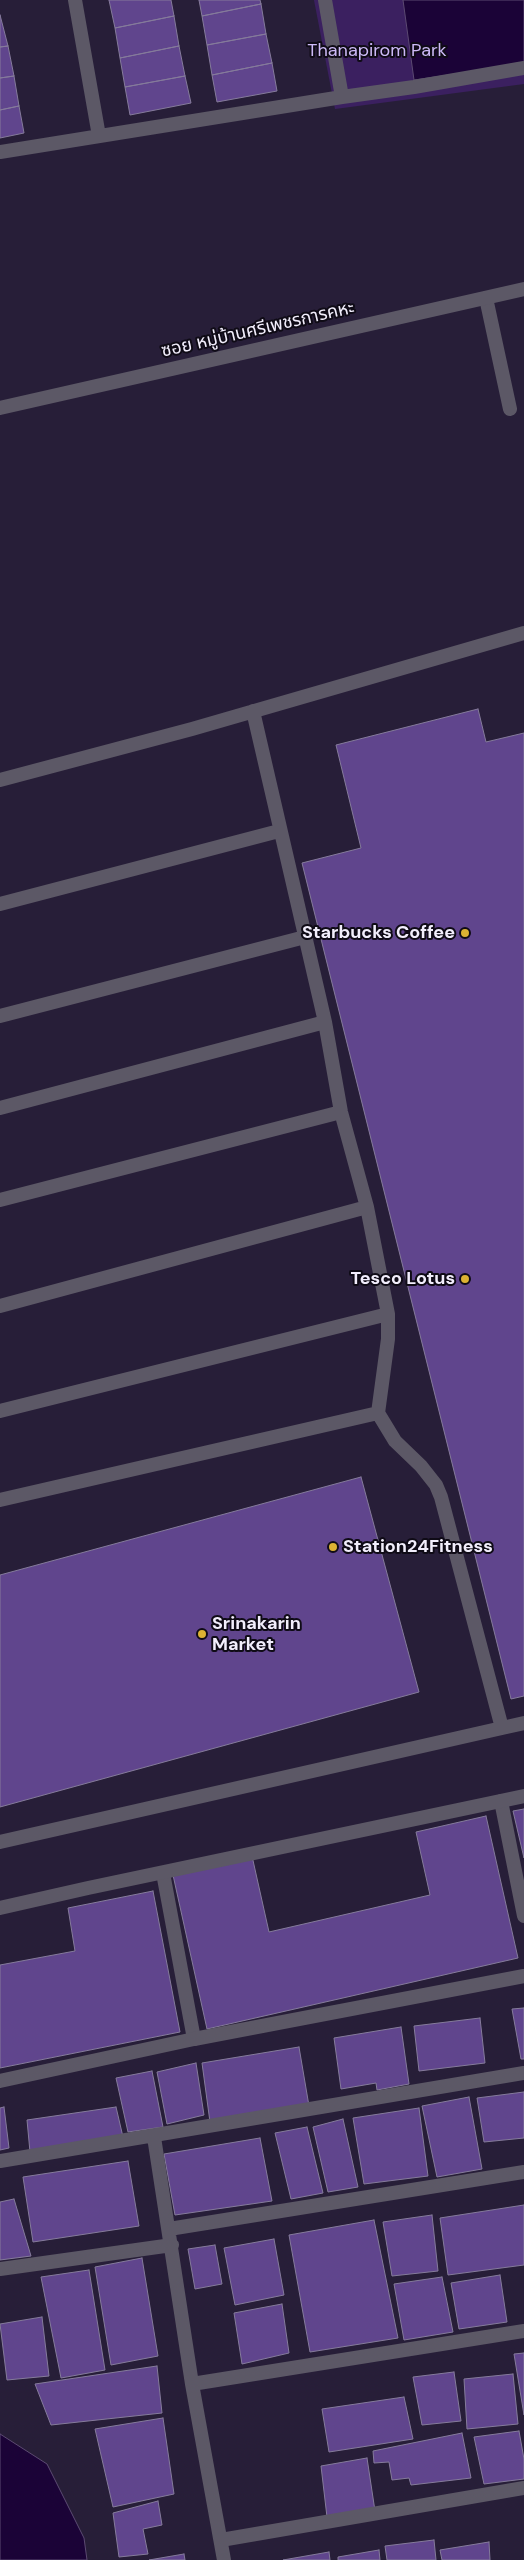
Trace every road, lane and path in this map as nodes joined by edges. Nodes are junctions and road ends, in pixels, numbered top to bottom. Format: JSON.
{"nodes":[{"id":1,"x":75,"y":0,"type":"edge"},
{"id":2,"x":325,"y":0,"type":"edge"},
{"id":3,"x":524,"y":68,"type":"edge"},
{"id":4,"x":342,"y":96,"type":"junction"},
{"id":5,"x":99,"y":136,"type":"junction"},
{"id":6,"x":0,"y":152,"type":"edge"},
{"id":7,"x":524,"y":289,"type":"edge"},
{"id":8,"x":486,"y":298,"type":"junction"},
{"id":9,"x":0,"y":408,"type":"edge"},
{"id":10,"x":510,"y":409,"type":"dead end"},
{"id":11,"x":524,"y":633,"type":"edge"},
{"id":12,"x":253,"y":711,"type":"junction"},
{"id":13,"x":0,"y":780,"type":"edge"},
{"id":14,"x":279,"y":831,"type":"junction"},
{"id":15,"x":0,"y":904,"type":"edge"},
{"id":16,"x":306,"y":938,"type":"junction"},
{"id":17,"x":0,"y":1016,"type":"edge"},
{"id":18,"x":325,"y":1022,"type":"junction"},
{"id":19,"x":0,"y":1108,"type":"edge"},
{"id":20,"x":341,"y":1112,"type":"junction"},
{"id":21,"x":0,"y":1200,"type":"edge"},
{"id":22,"x":367,"y":1207,"type":"junction"},
{"id":23,"x":0,"y":1306,"type":"edge"},
{"id":24,"x":388,"y":1314,"type":"junction"},
{"id":25,"x":0,"y":1411,"type":"edge"},
{"id":26,"x":378,"y":1413,"type":"junction"},
{"id":27,"x":0,"y":1500,"type":"edge"},
{"id":28,"x":524,"y":1722,"type":"edge"},
{"id":29,"x":502,"y":1728,"type":"junction"},
{"id":30,"x":524,"y":1796,"type":"edge"},
{"id":31,"x":500,"y":1801,"type":"junction"},
{"id":32,"x":0,"y":1842,"type":"edge"},
{"id":33,"x":163,"y":1873,"type":"junction"},
{"id":34,"x":0,"y":1908,"type":"edge"},
{"id":35,"x":524,"y":1916,"type":"edge"},
{"id":36,"x":524,"y":1976,"type":"edge"},
{"id":37,"x":194,"y":2039,"type":"junction"},
{"id":38,"x":524,"y":2073,"type":"edge"},
{"id":39,"x":0,"y":2081,"type":"edge"},
{"id":40,"x":154,"y":2137,"type":"junction"},
{"id":41,"x":0,"y":2161,"type":"edge"},
{"id":42,"x":524,"y":2172,"type":"edge"},
{"id":43,"x":169,"y":2229,"type":"junction"},
{"id":44,"x":172,"y":2245,"type":"junction"},
{"id":45,"x":0,"y":2269,"type":"edge"},
{"id":46,"x":524,"y":2331,"type":"edge"},
{"id":47,"x":192,"y":2384,"type":"junction"},
{"id":48,"x":524,"y":2488,"type":"edge"},
{"id":49,"x":221,"y":2540,"type":"junction"},
{"id":50,"x":224,"y":2560,"type":"edge"}],
"edges":[{"from":1,"to":5,"type":"street"},
{"from":2,"to":4,"type":"street"},
{"from":3,"to":4,"type":"street"},
{"from":4,"to":5,"type":"street"},
{"from":5,"to":6,"type":"street"},
{"from":7,"to":8,"type":"street","name":"ซอย หมู่บ้านศรีเพชรการคหะ"},
{"from":8,"to":9,"type":"street","name":"ซอย หมู่บ้านศรีเพชรการคหะ"},
{"from":8,"to":10,"type":"street"},
{"from":11,"to":12,"type":"street"},
{"from":12,"to":13,"type":"street"},
{"from":12,"to":14,"type":"street"},
{"from":14,"to":15,"type":"street"},
{"from":14,"to":16,"type":"street"},
{"from":16,"to":17,"type":"street"},
{"from":16,"to":18,"type":"street"},
{"from":18,"to":19,"type":"street"},
{"from":18,"to":20,"type":"street"},
{"from":20,"to":21,"type":"street"},
{"from":20,"to":22,"type":"street"},
{"from":22,"to":23,"type":"street"},
{"from":22,"to":24,"type":"street"},
{"from":24,"to":25,"type":"street"},
{"from":24,"to":26,"type":"street"},
{"from":26,"to":27,"type":"street"},
{"from":26,"to":29,"type":"street"},
{"from":28,"to":29,"type":"street"},
{"from":29,"to":32,"type":"street"},
{"from":30,"to":31,"type":"street"},
{"from":31,"to":33,"type":"street"},
{"from":31,"to":35,"type":"street"},
{"from":33,"to":34,"type":"street"},
{"from":33,"to":37,"type":"street"},
{"from":36,"to":37,"type":"street"},
{"from":37,"to":39,"type":"street"},
{"from":38,"to":40,"type":"street"},
{"from":40,"to":41,"type":"street"},
{"from":40,"to":43,"type":"street"},
{"from":42,"to":43,"type":"street"},
{"from":43,"to":44,"type":"street"},
{"from":44,"to":45,"type":"street"},
{"from":44,"to":47,"type":"street"},
{"from":46,"to":47,"type":"street"},
{"from":47,"to":49,"type":"street"},
{"from":48,"to":49,"type":"street"},
{"from":49,"to":50,"type":"street"}]}
